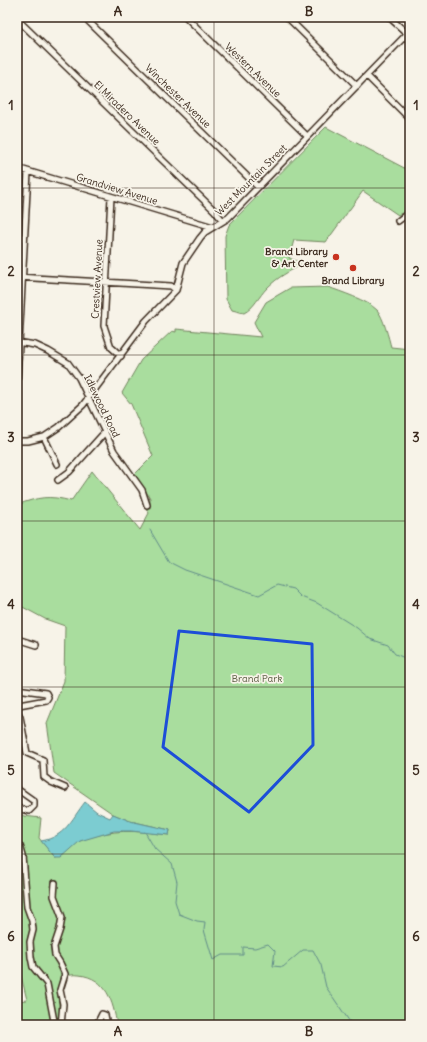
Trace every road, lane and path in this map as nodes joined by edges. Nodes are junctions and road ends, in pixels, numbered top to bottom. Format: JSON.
{"nodes":[{"id":1,"x":84,"y":17,"type":"edge"},
{"id":2,"x":186,"y":17,"type":"edge"},
{"id":3,"x":287,"y":17,"type":"edge"},
{"id":4,"x":390,"y":17,"type":"edge"},
{"id":5,"x":17,"y":19,"type":"edge"},
{"id":6,"x":409,"y":34,"type":"edge"},
{"id":7,"x":367,"y":76,"type":"junction"},
{"id":8,"x":357,"y":86,"type":"junction"},
{"id":9,"x":410,"y":119,"type":"edge"},
{"id":10,"x":308,"y":136,"type":"junction"},
{"id":11,"x":17,"y":168,"type":"edge"},
{"id":12,"x":28,"y":172,"type":"junction"},
{"id":13,"x":258,"y":187,"type":"junction"},
{"id":14,"x":111,"y":197,"type":"junction"},
{"id":15,"x":410,"y":212,"type":"edge"},
{"id":16,"x":223,"y":221,"type":"junction"},
{"id":17,"x":398,"y":221,"type":"dead end"},
{"id":18,"x":213,"y":228,"type":"junction"},
{"id":19,"x":20,"y":278,"type":"edge"},
{"id":20,"x":106,"y":282,"type":"junction"},
{"id":21,"x":176,"y":290,"type":"junction"},
{"id":22,"x":18,"y":342,"type":"edge"},
{"id":23,"x":121,"y":356,"type":"junction"},
{"id":24,"x":17,"y":382,"type":"edge"},
{"id":25,"x":89,"y":399,"type":"junction"},
{"id":26,"x":105,"y":432,"type":"junction"},
{"id":27,"x":44,"y":437,"type":"junction"},
{"id":28,"x":17,"y":441,"type":"edge"},
{"id":29,"x":57,"y":464,"type":"dead end"},
{"id":30,"x":58,"y":480,"type":"dead end"},
{"id":31,"x":147,"y":505,"type":"dead end"},
{"id":32,"x":17,"y":639,"type":"edge"},
{"id":33,"x":36,"y":646,"type":"dead end"},
{"id":34,"x":17,"y":689,"type":"edge"},
{"id":35,"x":17,"y":709,"type":"edge"},
{"id":36,"x":65,"y":788,"type":"dead end"},
{"id":37,"x":17,"y":789,"type":"edge"},
{"id":38,"x":17,"y":808,"type":"edge"},
{"id":39,"x":17,"y":844,"type":"edge"},
{"id":40,"x":55,"y":883,"type":"dead end"},
{"id":41,"x":61,"y":1024,"type":"edge"},
{"id":42,"x":99,"y":1025,"type":"edge"},
{"id":43,"x":107,"y":1025,"type":"edge"}],
"edges":[{"from":1,"to":13,"type":"street","name":"Winchester Avenue"},
{"from":2,"to":10,"type":"street","name":"Western Avenue"},
{"from":3,"to":8,"type":"street"},
{"from":4,"to":6,"type":"street"},
{"from":5,"to":16,"type":"street","name":"El Miradero Avenue"},
{"from":6,"to":7,"type":"street","name":"West Mountain Street"},
{"from":7,"to":8,"type":"street","name":"West Mountain Street"},
{"from":7,"to":9,"type":"street"},
{"from":8,"to":10,"type":"street","name":"West Mountain Street"},
{"from":10,"to":13,"type":"street","name":"West Mountain Street"},
{"from":11,"to":12,"type":"street","name":"Grandview Avenue"},
{"from":12,"to":14,"type":"street","name":"Grandview Avenue"},
{"from":12,"to":19,"type":"street"},
{"from":13,"to":16,"type":"street","name":"West Mountain Street"},
{"from":14,"to":18,"type":"street","name":"Grandview Avenue"},
{"from":14,"to":20,"type":"street","name":"Crestview Avenue"},
{"from":15,"to":17,"type":"street"},
{"from":16,"to":18,"type":"street","name":"West Mountain Street"},
{"from":18,"to":21,"type":"street","name":"West Mountain Street"},
{"from":19,"to":20,"type":"street"},
{"from":19,"to":22,"type":"street"},
{"from":20,"to":21,"type":"street"},
{"from":20,"to":23,"type":"street","name":"Crestview Avenue"},
{"from":21,"to":23,"type":"street","name":"West Mountain Street"},
{"from":22,"to":24,"type":"street"},
{"from":22,"to":25,"type":"street","name":"Idlewood Road"},
{"from":23,"to":25,"type":"street","name":"West Mountain Street"},
{"from":25,"to":26,"type":"street","name":"Idlewood Road"},
{"from":25,"to":27,"type":"street","name":"West Mountain Street"},
{"from":26,"to":30,"type":"street"},
{"from":26,"to":31,"type":"street","name":"Idlewood Road"},
{"from":27,"to":28,"type":"street","name":"West Mountain Street"},
{"from":27,"to":29,"type":"street"},
{"from":32,"to":33,"type":"street"},
{"from":34,"to":35,"type":"street"},
{"from":35,"to":36,"type":"street"},
{"from":37,"to":38,"type":"street"},
{"from":39,"to":41,"type":"street"},
{"from":40,"to":41,"type":"street"},
{"from":42,"to":43,"type":"street"}]}
